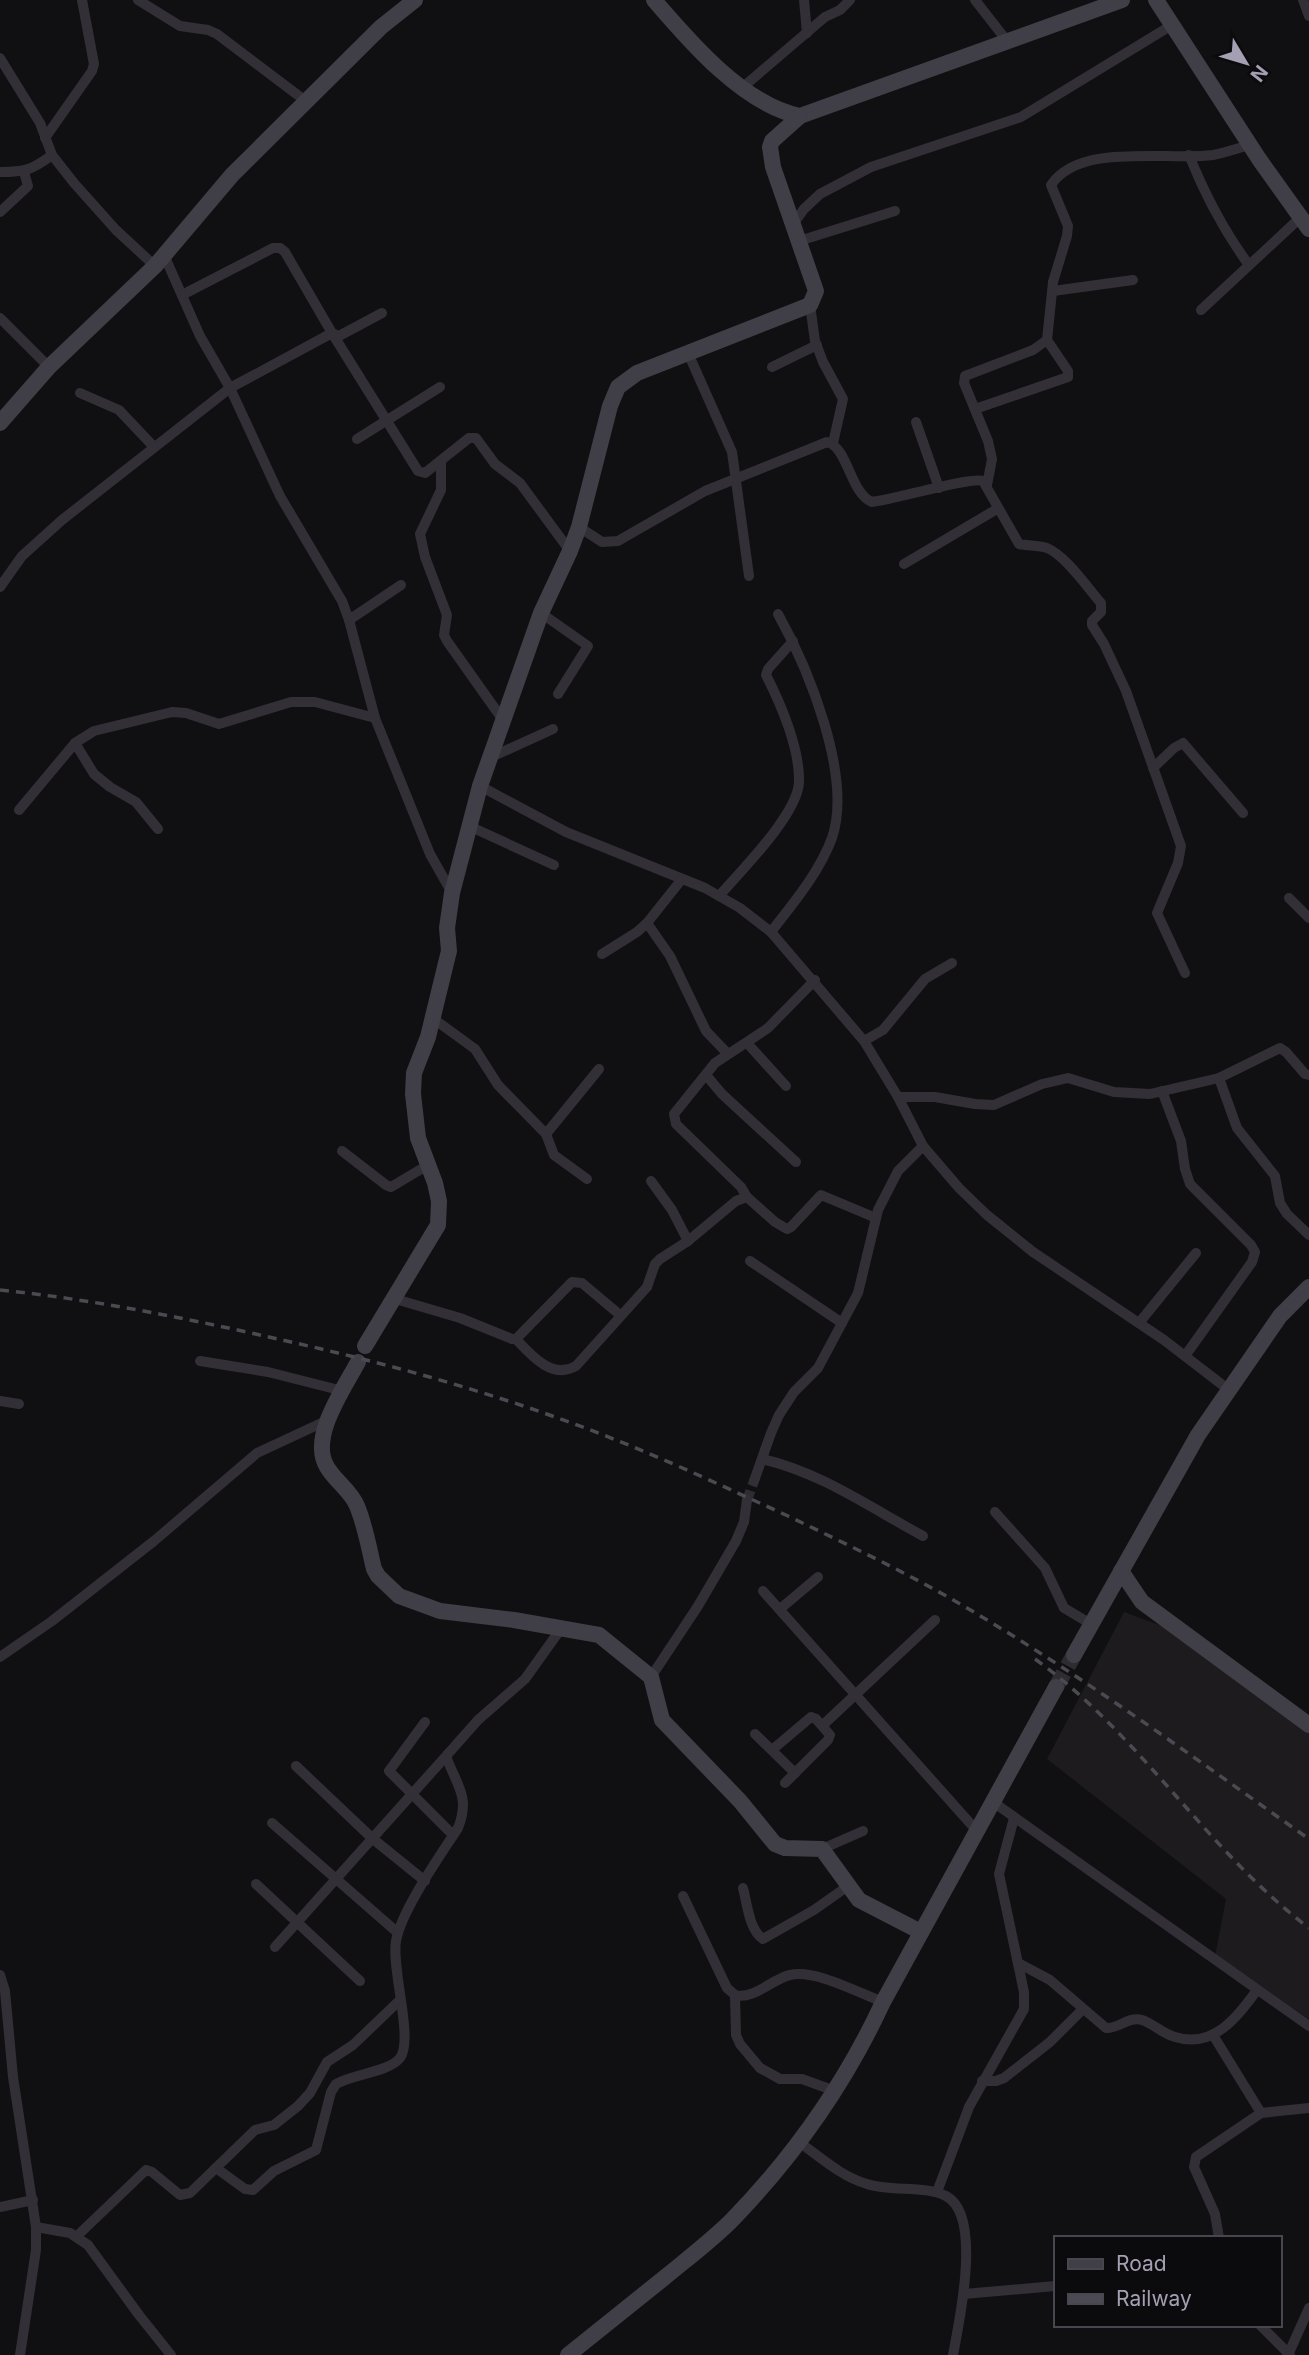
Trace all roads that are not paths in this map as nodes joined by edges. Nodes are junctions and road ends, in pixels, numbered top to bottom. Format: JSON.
{"nodes":[{"id":1,"x":82,"y":0,"type":"edge"},
{"id":2,"x":138,"y":0,"type":"edge"},
{"id":3,"x":415,"y":0,"type":"edge"},
{"id":4,"x":654,"y":0,"type":"edge"},
{"id":5,"x":804,"y":0,"type":"edge"},
{"id":6,"x":850,"y":0,"type":"edge"},
{"id":7,"x":975,"y":0,"type":"edge"},
{"id":8,"x":1122,"y":0,"type":"edge"},
{"id":9,"x":1156,"y":0,"type":"edge"},
{"id":10,"x":1303,"y":0,"type":"edge"},
{"id":11,"x":1309,"y":16,"type":"edge"},
{"id":12,"x":1172,"y":25,"type":"junction"},
{"id":13,"x":807,"y":33,"type":"junction"},
{"id":14,"x":1007,"y":41,"type":"junction"},
{"id":15,"x":0,"y":58,"type":"edge"},
{"id":16,"x":743,"y":87,"type":"junction"},
{"id":17,"x":307,"y":102,"type":"junction"},
{"id":18,"x":800,"y":116,"type":"junction"},
{"id":19,"x":45,"y":138,"type":"junction"},
{"id":20,"x":1250,"y":145,"type":"junction"},
{"id":21,"x":52,"y":155,"type":"junction"},
{"id":22,"x":1189,"y":155,"type":"junction"},
{"id":23,"x":0,"y":172,"type":"edge"},
{"id":24,"x":24,"y":172,"type":"junction"},
{"id":25,"x":895,"y":211,"type":"dead end"},
{"id":26,"x":0,"y":212,"type":"edge"},
{"id":27,"x":1306,"y":223,"type":"edge"},
{"id":28,"x":793,"y":224,"type":"junction"},
{"id":29,"x":799,"y":241,"type":"junction"},
{"id":30,"x":160,"y":260,"type":"junction"},
{"id":31,"x":1249,"y":265,"type":"junction"},
{"id":32,"x":1133,"y":280,"type":"dead end"},
{"id":33,"x":1053,"y":291,"type":"junction"},
{"id":34,"x":182,"y":295,"type":"junction"},
{"id":35,"x":810,"y":305,"type":"junction"},
{"id":36,"x":1201,"y":310,"type":"dead end"},
{"id":37,"x":382,"y":313,"type":"dead end"},
{"id":38,"x":0,"y":318,"type":"edge"},
{"id":39,"x":332,"y":333,"type":"junction"},
{"id":40,"x":1047,"y":340,"type":"junction"},
{"id":41,"x":817,"y":345,"type":"junction"},
{"id":42,"x":688,"y":353,"type":"junction"},
{"id":43,"x":49,"y":367,"type":"junction"},
{"id":44,"x":772,"y":367,"type":"dead end"},
{"id":45,"x":440,"y":387,"type":"dead end"},
{"id":46,"x":230,"y":388,"type":"junction"},
{"id":47,"x":80,"y":393,"type":"dead end"},
{"id":48,"x":975,"y":409,"type":"junction"},
{"id":49,"x":386,"y":421,"type":"junction"},
{"id":50,"x":916,"y":422,"type":"dead end"},
{"id":51,"x":0,"y":423,"type":"edge"},
{"id":52,"x":357,"y":439,"type":"dead end"},
{"id":53,"x":832,"y":443,"type":"junction"},
{"id":54,"x":154,"y":447,"type":"junction"},
{"id":55,"x":441,"y":461,"type":"junction"},
{"id":56,"x":736,"y":477,"type":"junction"},
{"id":57,"x":987,"y":485,"type":"junction"},
{"id":58,"x":939,"y":488,"type":"junction"},
{"id":59,"x":997,"y":509,"type":"junction"},
{"id":60,"x":579,"y":527,"type":"junction"},
{"id":61,"x":570,"y":551,"type":"junction"},
{"id":62,"x":904,"y":564,"type":"dead end"},
{"id":63,"x":749,"y":576,"type":"dead end"},
{"id":64,"x":401,"y":585,"type":"dead end"},
{"id":65,"x":0,"y":587,"type":"edge"},
{"id":66,"x":541,"y":613,"type":"junction"},
{"id":67,"x":778,"y":614,"type":"dead end"},
{"id":68,"x":349,"y":620,"type":"junction"},
{"id":69,"x":793,"y":641,"type":"junction"},
{"id":70,"x":558,"y":694,"type":"dead end"},
{"id":71,"x":375,"y":718,"type":"junction"},
{"id":72,"x":503,"y":720,"type":"junction"},
{"id":73,"x":553,"y":729,"type":"dead end"},
{"id":74,"x":75,"y":743,"type":"junction"},
{"id":75,"x":489,"y":758,"type":"junction"},
{"id":76,"x":1153,"y":768,"type":"junction"},
{"id":77,"x":480,"y":786,"type":"junction"},
{"id":78,"x":19,"y":810,"type":"dead end"},
{"id":79,"x":1243,"y":813,"type":"dead end"},
{"id":80,"x":470,"y":826,"type":"junction"},
{"id":81,"x":158,"y":829,"type":"dead end"},
{"id":82,"x":554,"y":865,"type":"dead end"},
{"id":83,"x":682,"y":879,"type":"junction"},
{"id":84,"x":452,"y":893,"type":"junction"},
{"id":85,"x":719,"y":896,"type":"junction"},
{"id":86,"x":1289,"y":898,"type":"dead end"},
{"id":87,"x":1309,"y":918,"type":"edge"},
{"id":88,"x":646,"y":923,"type":"junction"},
{"id":89,"x":771,"y":932,"type":"junction"},
{"id":90,"x":602,"y":954,"type":"dead end"},
{"id":91,"x":952,"y":964,"type":"dead end"},
{"id":92,"x":1185,"y":972,"type":"dead end"},
{"id":93,"x":815,"y":981,"type":"junction"},
{"id":94,"x":431,"y":1017,"type":"junction"},
{"id":95,"x":864,"y":1041,"type":"junction"},
{"id":96,"x":747,"y":1043,"type":"junction"},
{"id":97,"x":728,"y":1054,"type":"junction"},
{"id":98,"x":599,"y":1069,"type":"dead end"},
{"id":99,"x":706,"y":1075,"type":"junction"},
{"id":100,"x":1309,"y":1075,"type":"edge"},
{"id":101,"x":1219,"y":1078,"type":"junction"},
{"id":102,"x":786,"y":1086,"type":"dead end"},
{"id":103,"x":1162,"y":1091,"type":"junction"},
{"id":104,"x":898,"y":1097,"type":"junction"},
{"id":105,"x":546,"y":1134,"type":"junction"},
{"id":106,"x":923,"y":1146,"type":"junction"},
{"id":107,"x":342,"y":1151,"type":"dead end"},
{"id":108,"x":796,"y":1162,"type":"dead end"},
{"id":109,"x":428,"y":1165,"type":"junction"},
{"id":110,"x":587,"y":1179,"type":"dead end"},
{"id":111,"x":650,"y":1181,"type":"dead end"},
{"id":112,"x":747,"y":1198,"type":"junction"},
{"id":113,"x":876,"y":1218,"type":"junction"},
{"id":114,"x":1309,"y":1234,"type":"edge"},
{"id":115,"x":688,"y":1241,"type":"junction"},
{"id":116,"x":1196,"y":1253,"type":"dead end"},
{"id":117,"x":750,"y":1261,"type":"dead end"},
{"id":118,"x":1309,"y":1287,"type":"edge"},
{"id":119,"x":392,"y":1298,"type":"junction"},
{"id":120,"x":620,"y":1315,"type":"junction"},
{"id":121,"x":842,"y":1323,"type":"junction"},
{"id":122,"x":1139,"y":1323,"type":"junction"},
{"id":123,"x":516,"y":1339,"type":"junction"},
{"id":124,"x":365,"y":1346,"type":"dead end"},
{"id":125,"x":1185,"y":1356,"type":"junction"},
{"id":126,"x":200,"y":1361,"type":"dead end"},
{"id":127,"x":358,"y":1362,"type":"dead end"},
{"id":128,"x":1229,"y":1390,"type":"junction"},
{"id":129,"x":343,"y":1391,"type":"junction"},
{"id":130,"x":0,"y":1401,"type":"edge"},
{"id":131,"x":19,"y":1404,"type":"dead end"},
{"id":132,"x":328,"y":1420,"type":"junction"},
{"id":133,"x":762,"y":1459,"type":"junction"},
{"id":134,"x":754,"y":1481,"type":"tunnel mouth"},
{"id":135,"x":747,"y":1500,"type":"tunnel mouth"},
{"id":136,"x":995,"y":1512,"type":"dead end"},
{"id":137,"x":923,"y":1536,"type":"dead end"},
{"id":138,"x":1121,"y":1571,"type":"junction"},
{"id":139,"x":818,"y":1577,"type":"dead end"},
{"id":140,"x":763,"y":1591,"type":"dead end"},
{"id":141,"x":780,"y":1609,"type":"junction"},
{"id":142,"x":934,"y":1620,"type":"dead end"},
{"id":143,"x":1091,"y":1624,"type":"junction"},
{"id":144,"x":560,"y":1630,"type":"junction"},
{"id":145,"x":1074,"y":1655,"type":"tunnel mouth"},
{"id":146,"x":0,"y":1657,"type":"edge"},
{"id":147,"x":652,"y":1677,"type":"junction"},
{"id":148,"x":1056,"y":1687,"type":"tunnel mouth"},
{"id":149,"x":856,"y":1694,"type":"junction"},
{"id":150,"x":425,"y":1722,"type":"dead end"},
{"id":151,"x":823,"y":1725,"type":"junction"},
{"id":152,"x":1309,"y":1725,"type":"edge"},
{"id":153,"x":755,"y":1734,"type":"dead end"},
{"id":154,"x":772,"y":1750,"type":"junction"},
{"id":155,"x":447,"y":1755,"type":"junction"},
{"id":156,"x":296,"y":1766,"type":"dead end"},
{"id":157,"x":794,"y":1773,"type":"junction"},
{"id":158,"x":785,"y":1783,"type":"dead end"},
{"id":159,"x":411,"y":1795,"type":"junction"},
{"id":160,"x":993,"y":1802,"type":"junction"},
{"id":161,"x":1014,"y":1818,"type":"junction"},
{"id":162,"x":272,"y":1823,"type":"dead end"},
{"id":163,"x":863,"y":1831,"type":"dead end"},
{"id":164,"x":977,"y":1831,"type":"junction"},
{"id":165,"x":453,"y":1835,"type":"junction"},
{"id":166,"x":373,"y":1839,"type":"junction"},
{"id":167,"x":822,"y":1849,"type":"junction"},
{"id":168,"x":336,"y":1880,"type":"junction"},
{"id":169,"x":425,"y":1881,"type":"junction"},
{"id":170,"x":256,"y":1884,"type":"dead end"},
{"id":171,"x":848,"y":1886,"type":"junction"},
{"id":172,"x":743,"y":1888,"type":"dead end"},
{"id":173,"x":683,"y":1896,"type":"dead end"},
{"id":174,"x":298,"y":1922,"type":"junction"},
{"id":175,"x":398,"y":1933,"type":"junction"},
{"id":176,"x":921,"y":1933,"type":"junction"},
{"id":177,"x":275,"y":1947,"type":"dead end"},
{"id":178,"x":1017,"y":1963,"type":"junction"},
{"id":179,"x":0,"y":1975,"type":"edge"},
{"id":180,"x":360,"y":1981,"type":"dead end"},
{"id":181,"x":1257,"y":1990,"type":"junction"},
{"id":182,"x":735,"y":1995,"type":"junction"},
{"id":183,"x":400,"y":2000,"type":"junction"},
{"id":184,"x":883,"y":2002,"type":"junction"},
{"id":185,"x":1083,"y":2009,"type":"junction"},
{"id":186,"x":1309,"y":2026,"type":"edge"},
{"id":187,"x":1213,"y":2035,"type":"junction"},
{"id":188,"x":12,"y":2066,"type":"junction"},
{"id":189,"x":323,"y":2068,"type":"junction"},
{"id":190,"x":0,"y":2073,"type":"edge"},
{"id":191,"x":982,"y":2081,"type":"junction"},
{"id":192,"x":835,"y":2091,"type":"junction"},
{"id":193,"x":331,"y":2092,"type":"junction"},
{"id":194,"x":1309,"y":2108,"type":"edge"},
{"id":195,"x":1261,"y":2113,"type":"junction"},
{"id":196,"x":799,"y":2142,"type":"junction"},
{"id":197,"x":216,"y":2168,"type":"junction"},
{"id":198,"x":937,"y":2192,"type":"junction"},
{"id":199,"x":33,"y":2200,"type":"junction"},
{"id":200,"x":0,"y":2207,"type":"edge"},
{"id":201,"x":36,"y":2227,"type":"junction"},
{"id":202,"x":77,"y":2236,"type":"junction"},
{"id":203,"x":1219,"y":2236,"type":"edge"},
{"id":204,"x":1054,"y":2286,"type":"edge"},
{"id":205,"x":964,"y":2294,"type":"junction"},
{"id":206,"x":1309,"y":2308,"type":"edge"},
{"id":207,"x":1262,"y":2327,"type":"edge"},
{"id":208,"x":19,"y":2355,"type":"edge"},
{"id":209,"x":171,"y":2355,"type":"edge"},
{"id":210,"x":568,"y":2355,"type":"edge"},
{"id":211,"x":953,"y":2355,"type":"edge"},
{"id":212,"x":1289,"y":2355,"type":"edge"}],
"edges":[{"from":1,"to":19,"type":"street"},
{"from":2,"to":17,"type":"street"},
{"from":3,"to":17,"type":"street"},
{"from":4,"to":16,"type":"street"},
{"from":5,"to":13,"type":"street"},
{"from":6,"to":13,"type":"street"},
{"from":7,"to":14,"type":"street"},
{"from":8,"to":14,"type":"street"},
{"from":9,"to":12,"type":"street"},
{"from":10,"to":11,"type":"street"},
{"from":12,"to":20,"type":"street"},
{"from":12,"to":28,"type":"street"},
{"from":13,"to":16,"type":"street"},
{"from":14,"to":18,"type":"street"},
{"from":15,"to":19,"type":"street"},
{"from":16,"to":18,"type":"street"},
{"from":17,"to":30,"type":"street"},
{"from":18,"to":28,"type":"street"},
{"from":19,"to":21,"type":"street"},
{"from":20,"to":22,"type":"street"},
{"from":20,"to":27,"type":"street"},
{"from":21,"to":24,"type":"street"},
{"from":21,"to":30,"type":"street"},
{"from":22,"to":31,"type":"street"},
{"from":22,"to":33,"type":"street"},
{"from":23,"to":24,"type":"street"},
{"from":24,"to":26,"type":"street"},
{"from":25,"to":29,"type":"street"},
{"from":27,"to":31,"type":"street"},
{"from":28,"to":29,"type":"street"},
{"from":29,"to":35,"type":"street"},
{"from":30,"to":34,"type":"street"},
{"from":30,"to":43,"type":"street"},
{"from":31,"to":36,"type":"street"},
{"from":32,"to":33,"type":"street"},
{"from":33,"to":40,"type":"street"},
{"from":34,"to":39,"type":"street"},
{"from":34,"to":46,"type":"street"},
{"from":35,"to":41,"type":"street"},
{"from":35,"to":42,"type":"street"},
{"from":37,"to":39,"type":"street"},
{"from":38,"to":43,"type":"street"},
{"from":39,"to":46,"type":"street"},
{"from":39,"to":49,"type":"street"},
{"from":40,"to":48,"type":"street"},
{"from":40,"to":48,"type":"street"},
{"from":41,"to":44,"type":"street"},
{"from":41,"to":53,"type":"street"},
{"from":42,"to":56,"type":"street"},
{"from":42,"to":60,"type":"street"},
{"from":43,"to":51,"type":"street"},
{"from":45,"to":49,"type":"street"},
{"from":46,"to":54,"type":"street"},
{"from":46,"to":68,"type":"street"},
{"from":47,"to":54,"type":"street"},
{"from":48,"to":57,"type":"street"},
{"from":49,"to":52,"type":"street"},
{"from":49,"to":55,"type":"street"},
{"from":50,"to":58,"type":"street"},
{"from":53,"to":56,"type":"street"},
{"from":53,"to":58,"type":"street"},
{"from":54,"to":65,"type":"street"},
{"from":55,"to":61,"type":"street"},
{"from":55,"to":72,"type":"street"},
{"from":56,"to":60,"type":"street"},
{"from":56,"to":63,"type":"street"},
{"from":57,"to":58,"type":"street"},
{"from":57,"to":59,"type":"street"},
{"from":59,"to":62,"type":"street"},
{"from":59,"to":76,"type":"street"},
{"from":60,"to":61,"type":"street"},
{"from":61,"to":66,"type":"street"},
{"from":64,"to":68,"type":"street"},
{"from":66,"to":70,"type":"street"},
{"from":66,"to":72,"type":"street"},
{"from":67,"to":69,"type":"street"},
{"from":68,"to":71,"type":"street"},
{"from":69,"to":85,"type":"street"},
{"from":69,"to":89,"type":"street"},
{"from":71,"to":74,"type":"street"},
{"from":71,"to":84,"type":"street"},
{"from":72,"to":75,"type":"street"},
{"from":73,"to":75,"type":"street"},
{"from":74,"to":78,"type":"street"},
{"from":74,"to":81,"type":"street"},
{"from":75,"to":77,"type":"street"},
{"from":76,"to":79,"type":"street"},
{"from":76,"to":92,"type":"street"},
{"from":77,"to":80,"type":"street"},
{"from":77,"to":83,"type":"street"},
{"from":80,"to":82,"type":"street"},
{"from":80,"to":84,"type":"street"},
{"from":83,"to":85,"type":"street"},
{"from":83,"to":88,"type":"street"},
{"from":84,"to":94,"type":"street"},
{"from":85,"to":89,"type":"street"},
{"from":86,"to":87,"type":"street"},
{"from":88,"to":90,"type":"street"},
{"from":88,"to":97,"type":"street"},
{"from":89,"to":93,"type":"street"},
{"from":91,"to":95,"type":"street"},
{"from":93,"to":95,"type":"street"},
{"from":93,"to":96,"type":"street"},
{"from":94,"to":105,"type":"street"},
{"from":94,"to":109,"type":"street"},
{"from":95,"to":104,"type":"street"},
{"from":96,"to":97,"type":"street"},
{"from":96,"to":102,"type":"street"},
{"from":97,"to":99,"type":"street"},
{"from":98,"to":105,"type":"street"},
{"from":99,"to":108,"type":"street"},
{"from":99,"to":112,"type":"street"},
{"from":100,"to":101,"type":"street"},
{"from":101,"to":103,"type":"street"},
{"from":101,"to":114,"type":"street"},
{"from":103,"to":104,"type":"street"},
{"from":103,"to":125,"type":"street"},
{"from":104,"to":106,"type":"street"},
{"from":105,"to":110,"type":"street"},
{"from":106,"to":113,"type":"street"},
{"from":106,"to":122,"type":"street"},
{"from":107,"to":109,"type":"street"},
{"from":109,"to":119,"type":"street"},
{"from":111,"to":115,"type":"street"},
{"from":112,"to":113,"type":"street"},
{"from":112,"to":115,"type":"street"},
{"from":113,"to":121,"type":"street"},
{"from":115,"to":120,"type":"street"},
{"from":116,"to":122,"type":"street"},
{"from":117,"to":121,"type":"street"},
{"from":118,"to":128,"type":"street"},
{"from":119,"to":123,"type":"street"},
{"from":119,"to":124,"type":"street"},
{"from":120,"to":123,"type":"street"},
{"from":120,"to":123,"type":"street"},
{"from":121,"to":133,"type":"street"},
{"from":122,"to":125,"type":"street"},
{"from":125,"to":128,"type":"street"},
{"from":126,"to":129,"type":"street"},
{"from":127,"to":129,"type":"street"},
{"from":128,"to":138,"type":"street"},
{"from":129,"to":132,"type":"street"},
{"from":130,"to":131,"type":"street"},
{"from":132,"to":144,"type":"street"},
{"from":132,"to":146,"type":"street"},
{"from":133,"to":134,"type":"street"},
{"from":133,"to":137,"type":"street"},
{"from":135,"to":147,"type":"street"},
{"from":136,"to":143,"type":"street"},
{"from":138,"to":143,"type":"street"},
{"from":138,"to":152,"type":"street"},
{"from":139,"to":141,"type":"street"},
{"from":140,"to":141,"type":"street"},
{"from":141,"to":149,"type":"street"},
{"from":142,"to":149,"type":"street"},
{"from":143,"to":145,"type":"street"},
{"from":144,"to":147,"type":"street"},
{"from":144,"to":155,"type":"street"},
{"from":147,"to":167,"type":"street"},
{"from":148,"to":160,"type":"street"},
{"from":149,"to":151,"type":"street"},
{"from":149,"to":164,"type":"street"},
{"from":150,"to":159,"type":"street"},
{"from":151,"to":154,"type":"street"},
{"from":151,"to":157,"type":"street"},
{"from":153,"to":154,"type":"street"},
{"from":154,"to":157,"type":"street"},
{"from":155,"to":159,"type":"street"},
{"from":155,"to":165,"type":"street"},
{"from":156,"to":166,"type":"street"},
{"from":157,"to":158,"type":"street"},
{"from":159,"to":165,"type":"street"},
{"from":159,"to":166,"type":"street"},
{"from":160,"to":161,"type":"street"},
{"from":160,"to":164,"type":"street"},
{"from":161,"to":178,"type":"street"},
{"from":161,"to":181,"type":"street"},
{"from":162,"to":168,"type":"street"},
{"from":163,"to":167,"type":"street"},
{"from":164,"to":176,"type":"street"},
{"from":165,"to":169,"type":"street"},
{"from":166,"to":168,"type":"street"},
{"from":166,"to":169,"type":"street"},
{"from":167,"to":171,"type":"street"},
{"from":168,"to":174,"type":"street"},
{"from":168,"to":175,"type":"street"},
{"from":169,"to":175,"type":"street"},
{"from":170,"to":174,"type":"street"},
{"from":171,"to":172,"type":"street"},
{"from":171,"to":176,"type":"street"},
{"from":173,"to":182,"type":"street"},
{"from":174,"to":177,"type":"street"},
{"from":174,"to":180,"type":"street"},
{"from":175,"to":183,"type":"street"},
{"from":176,"to":184,"type":"street"},
{"from":178,"to":185,"type":"street"},
{"from":178,"to":191,"type":"street"},
{"from":179,"to":188,"type":"street"},
{"from":181,"to":186,"type":"street"},
{"from":181,"to":187,"type":"street"},
{"from":182,"to":184,"type":"street"},
{"from":182,"to":192,"type":"street"},
{"from":183,"to":189,"type":"street"},
{"from":183,"to":193,"type":"street"},
{"from":184,"to":192,"type":"street"},
{"from":185,"to":187,"type":"street"},
{"from":185,"to":191,"type":"street"},
{"from":187,"to":195,"type":"street"},
{"from":188,"to":190,"type":"street"},
{"from":188,"to":199,"type":"street"},
{"from":189,"to":193,"type":"street"},
{"from":189,"to":197,"type":"street"},
{"from":191,"to":198,"type":"street"},
{"from":192,"to":196,"type":"street"},
{"from":193,"to":197,"type":"street"},
{"from":194,"to":195,"type":"street"},
{"from":195,"to":203,"type":"street"},
{"from":196,"to":198,"type":"street"},
{"from":196,"to":210,"type":"street"},
{"from":197,"to":202,"type":"street"},
{"from":198,"to":205,"type":"street"},
{"from":199,"to":200,"type":"street"},
{"from":199,"to":201,"type":"street"},
{"from":201,"to":202,"type":"street"},
{"from":201,"to":208,"type":"street"},
{"from":202,"to":209,"type":"street"},
{"from":204,"to":205,"type":"street"},
{"from":205,"to":211,"type":"street"},
{"from":206,"to":212,"type":"street"},
{"from":207,"to":212,"type":"street"}]}
